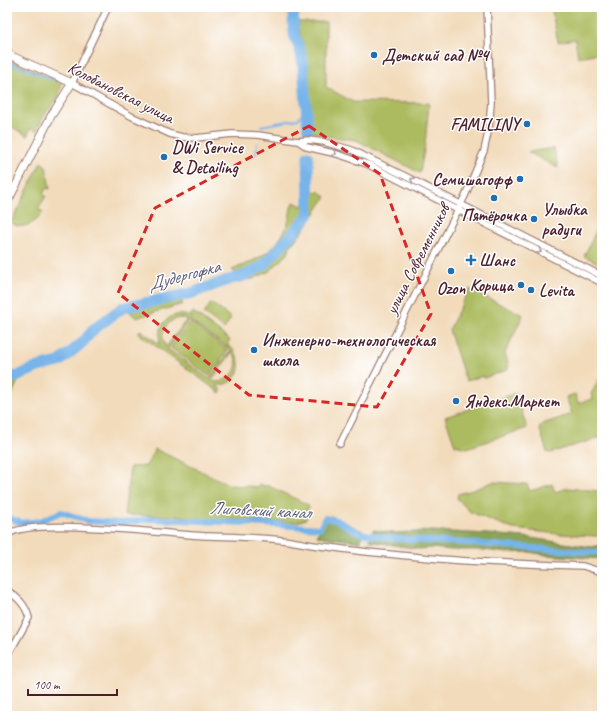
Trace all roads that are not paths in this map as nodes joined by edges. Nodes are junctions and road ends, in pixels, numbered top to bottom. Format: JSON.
{"nodes":[{"id":1,"x":108,"y":7,"type":"edge"},
{"id":2,"x":487,"y":7,"type":"edge"},
{"id":3,"x":7,"y":54,"type":"edge"},
{"id":4,"x":72,"y":83,"type":"junction"},
{"id":5,"x":298,"y":141,"type":"junction"},
{"id":6,"x":7,"y":203,"type":"edge"},
{"id":7,"x":460,"y":204,"type":"junction"},
{"id":8,"x":457,"y":210,"type":"junction"},
{"id":9,"x":602,"y":276,"type":"edge"},
{"id":10,"x":602,"y":283,"type":"edge"},
{"id":11,"x":340,"y":444,"type":"dead end"},
{"id":12,"x":7,"y":535,"type":"edge"},
{"id":13,"x":602,"y":572,"type":"edge"},
{"id":14,"x":7,"y":590,"type":"edge"},
{"id":15,"x":7,"y":657,"type":"edge"}],
"edges":[{"from":1,"to":4,"type":"street"},
{"from":2,"to":7,"type":"street","name":"улица Современников"},
{"from":3,"to":4,"type":"street","name":"Колобановская улица"},
{"from":4,"to":5,"type":"street","name":"Колобановская улица"},
{"from":4,"to":6,"type":"street"},
{"from":7,"to":5,"type":"street","name":"Колобановская улица","one_way":true},
{"from":5,"to":8,"type":"street","name":"Колобановская улица","one_way":true},
{"from":7,"to":8,"type":"street","name":"улица Современников"},
{"from":7,"to":9,"type":"street","name":"Колобановская улица"},
{"from":8,"to":10,"type":"street","name":"Колобановская улица","one_way":true},
{"from":8,"to":11,"type":"street","name":"улица Современников"},
{"from":12,"to":13,"type":"street"},
{"from":14,"to":15,"type":"street"}]}
